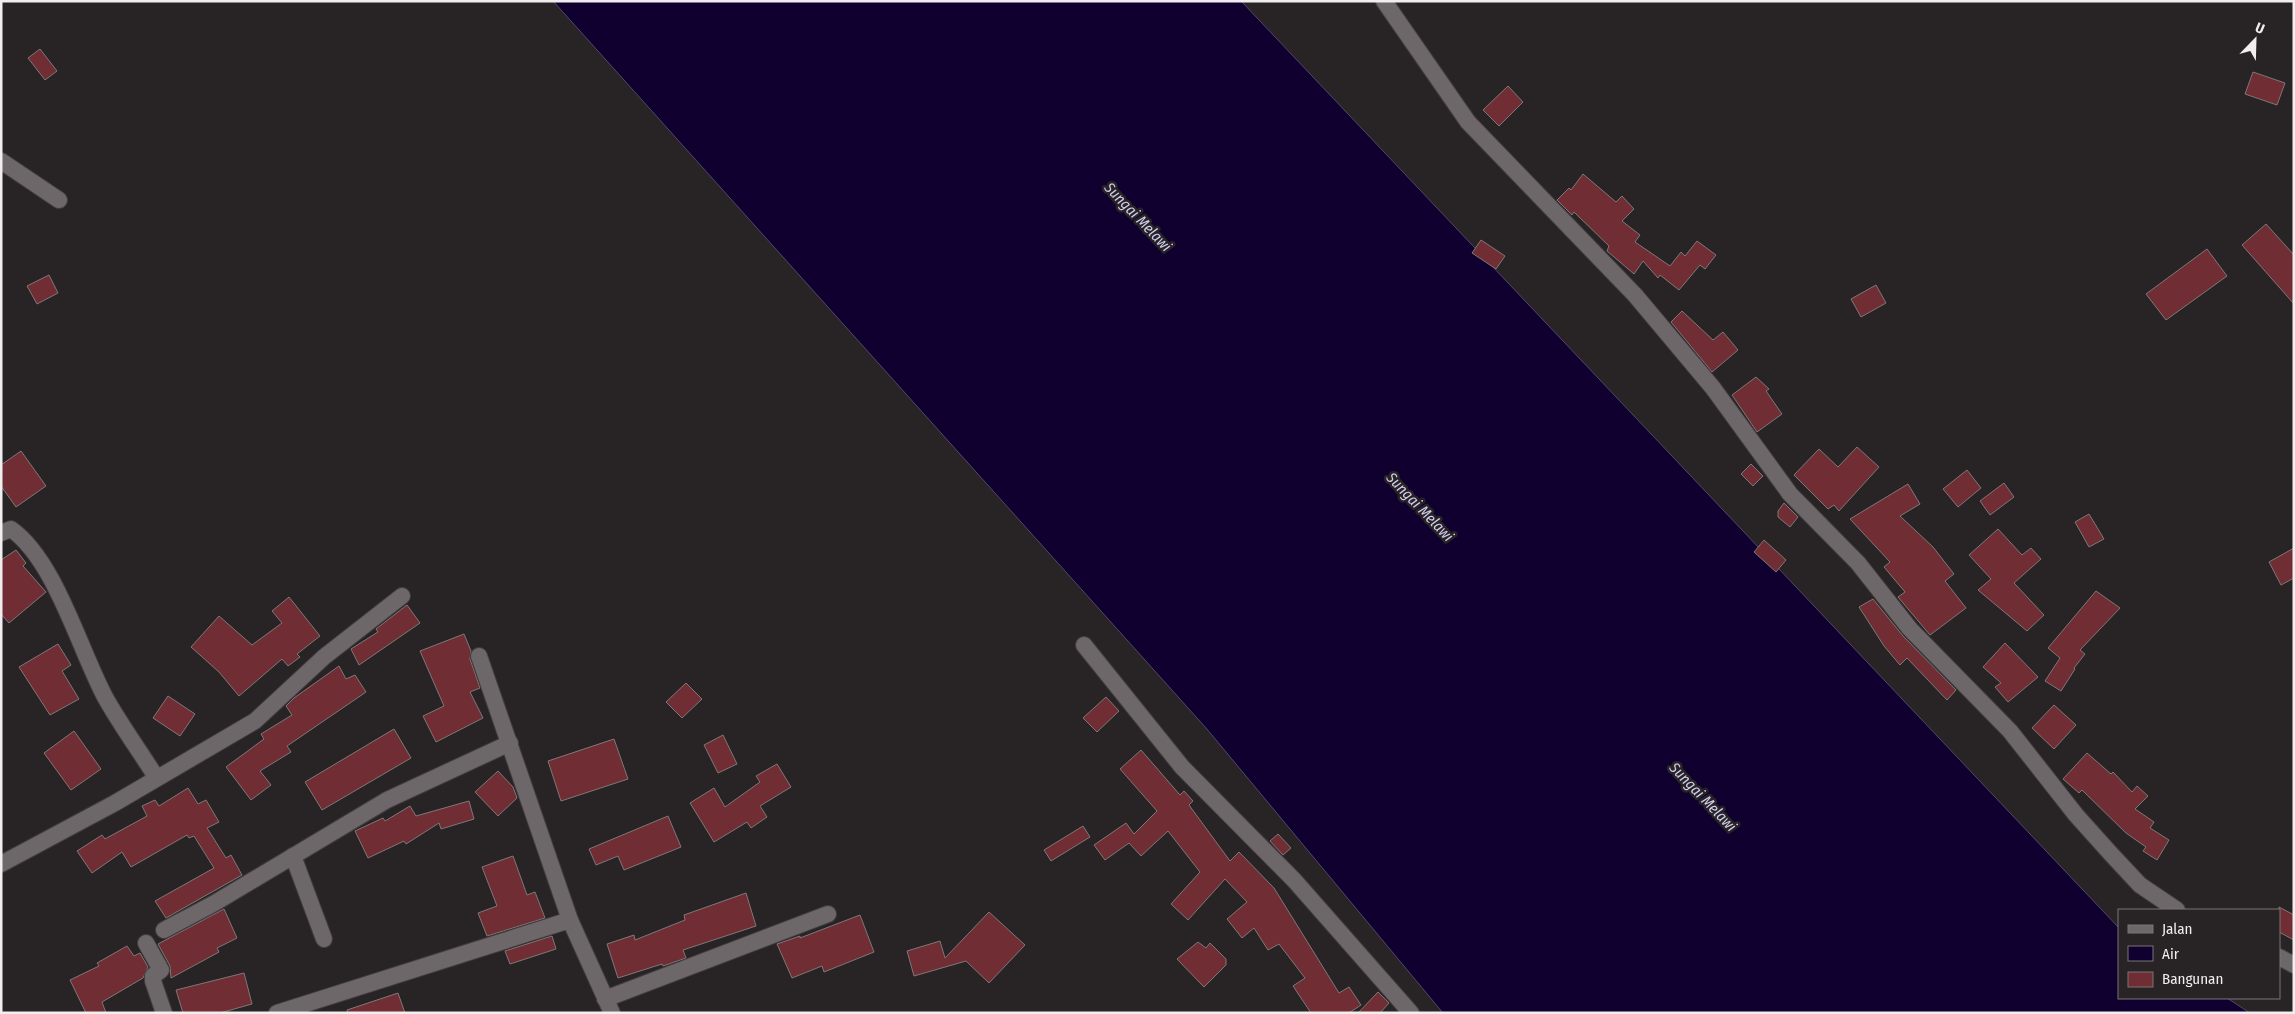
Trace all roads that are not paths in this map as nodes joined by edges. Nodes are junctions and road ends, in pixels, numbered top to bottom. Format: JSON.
{"nodes":[{"id":1,"x":1384,"y":1,"type":"edge"},
{"id":2,"x":1,"y":161,"type":"edge"},
{"id":3,"x":59,"y":200,"type":"dead end"},
{"id":4,"x":1,"y":534,"type":"edge"},
{"id":5,"x":402,"y":596,"type":"dead end"},
{"id":6,"x":1084,"y":645,"type":"dead end"},
{"id":7,"x":479,"y":656,"type":"dead end"},
{"id":8,"x":510,"y":743,"type":"junction"},
{"id":9,"x":156,"y":777,"type":"junction"},
{"id":10,"x":293,"y":856,"type":"junction"},
{"id":11,"x":1,"y":864,"type":"edge"},
{"id":12,"x":2176,"y":909,"type":"edge"},
{"id":13,"x":828,"y":914,"type":"dead end"},
{"id":14,"x":570,"y":920,"type":"junction"},
{"id":15,"x":164,"y":930,"type":"dead end"},
{"id":16,"x":324,"y":939,"type":"dead end"},
{"id":17,"x":146,"y":943,"type":"dead end"},
{"id":18,"x":2280,"y":958,"type":"edge"},
{"id":19,"x":2294,"y":965,"type":"edge"},
{"id":20,"x":608,"y":1006,"type":"edge"},
{"id":21,"x":164,"y":1013,"type":"edge"},
{"id":22,"x":277,"y":1013,"type":"edge"},
{"id":23,"x":1411,"y":1013,"type":"edge"}],
"edges":[{"from":1,"to":12,"type":"street"},
{"from":2,"to":3,"type":"street"},
{"from":4,"to":9,"type":"street"},
{"from":5,"to":9,"type":"street"},
{"from":6,"to":23,"type":"street"},
{"from":7,"to":8,"type":"street"},
{"from":8,"to":10,"type":"street"},
{"from":8,"to":14,"type":"street"},
{"from":9,"to":11,"type":"street"},
{"from":10,"to":15,"type":"street"},
{"from":10,"to":16,"type":"street"},
{"from":13,"to":20,"type":"street"},
{"from":14,"to":20,"type":"street"},
{"from":14,"to":22,"type":"street"},
{"from":17,"to":21,"type":"street"},
{"from":18,"to":19,"type":"street"}]}
